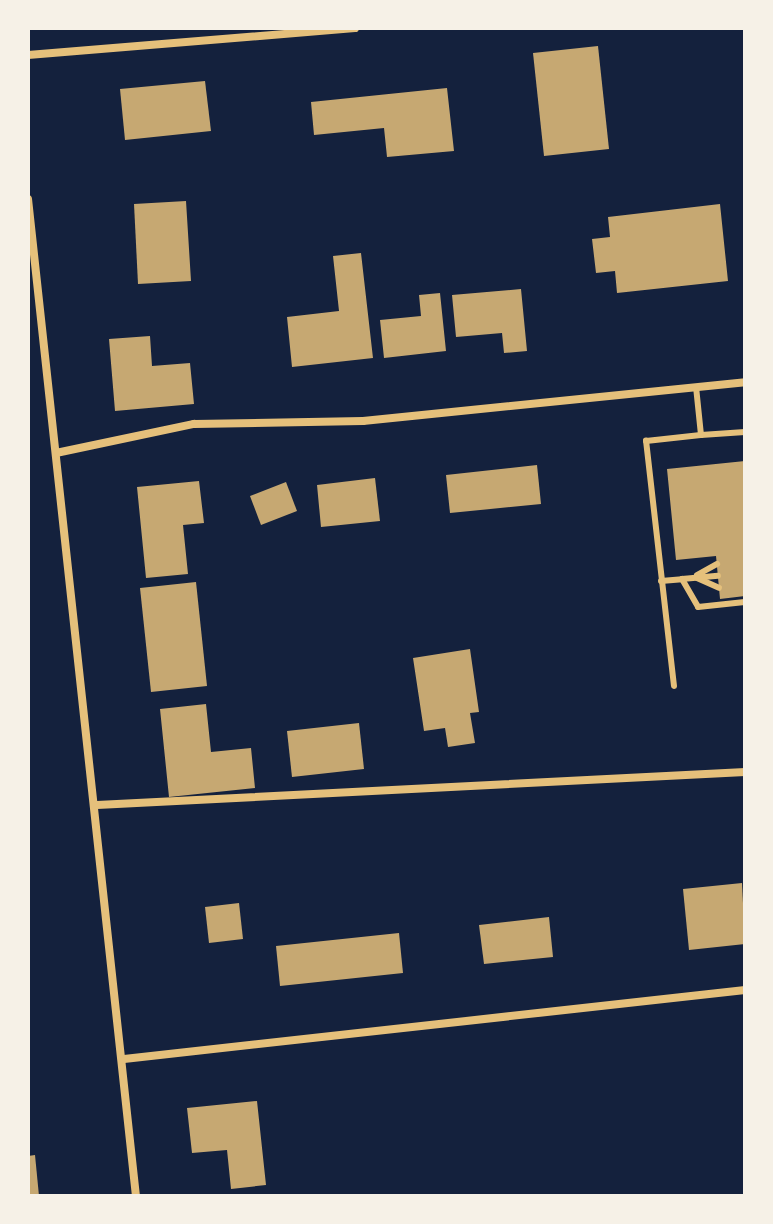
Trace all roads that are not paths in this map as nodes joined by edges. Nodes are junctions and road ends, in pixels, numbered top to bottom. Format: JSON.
{"nodes":[{"id":1,"x":355,"y":28,"type":"edge"},
{"id":2,"x":28,"y":55,"type":"edge"},
{"id":3,"x":28,"y":199,"type":"edge"},
{"id":4,"x":745,"y":382,"type":"edge"},
{"id":5,"x":696,"y":387,"type":"junction"},
{"id":6,"x":745,"y":432,"type":"edge"},
{"id":7,"x":701,"y":435,"type":"junction"},
{"id":8,"x":56,"y":453,"type":"junction"},
{"id":9,"x":717,"y":564,"type":"dead end"},
{"id":10,"x":718,"y":576,"type":"dead end"},
{"id":11,"x":694,"y":577,"type":"junction"},
{"id":12,"x":682,"y":579,"type":"junction"},
{"id":13,"x":661,"y":581,"type":"junction"},
{"id":14,"x":719,"y":588,"type":"dead end"},
{"id":15,"x":745,"y":602,"type":"edge"},
{"id":16,"x":674,"y":686,"type":"dead end"},
{"id":17,"x":745,"y":772,"type":"edge"},
{"id":18,"x":97,"y":805,"type":"junction"},
{"id":19,"x":745,"y":990,"type":"edge"},
{"id":20,"x":124,"y":1059,"type":"junction"},
{"id":21,"x":136,"y":1196,"type":"edge"}],
"edges":[{"from":1,"to":2,"type":"street"},
{"from":3,"to":8,"type":"street"},
{"from":4,"to":5,"type":"street"},
{"from":5,"to":7,"type":"lane"},
{"from":5,"to":8,"type":"street"},
{"from":6,"to":7,"type":"lane"},
{"from":7,"to":13,"type":"lane"},
{"from":8,"to":18,"type":"street"},
{"from":9,"to":11,"type":"lane"},
{"from":10,"to":11,"type":"lane"},
{"from":11,"to":12,"type":"lane"},
{"from":11,"to":14,"type":"lane"},
{"from":12,"to":13,"type":"lane"},
{"from":12,"to":15,"type":"lane"},
{"from":13,"to":16,"type":"lane"},
{"from":17,"to":18,"type":"street"},
{"from":18,"to":20,"type":"street"},
{"from":19,"to":20,"type":"street"},
{"from":20,"to":21,"type":"street"}]}
